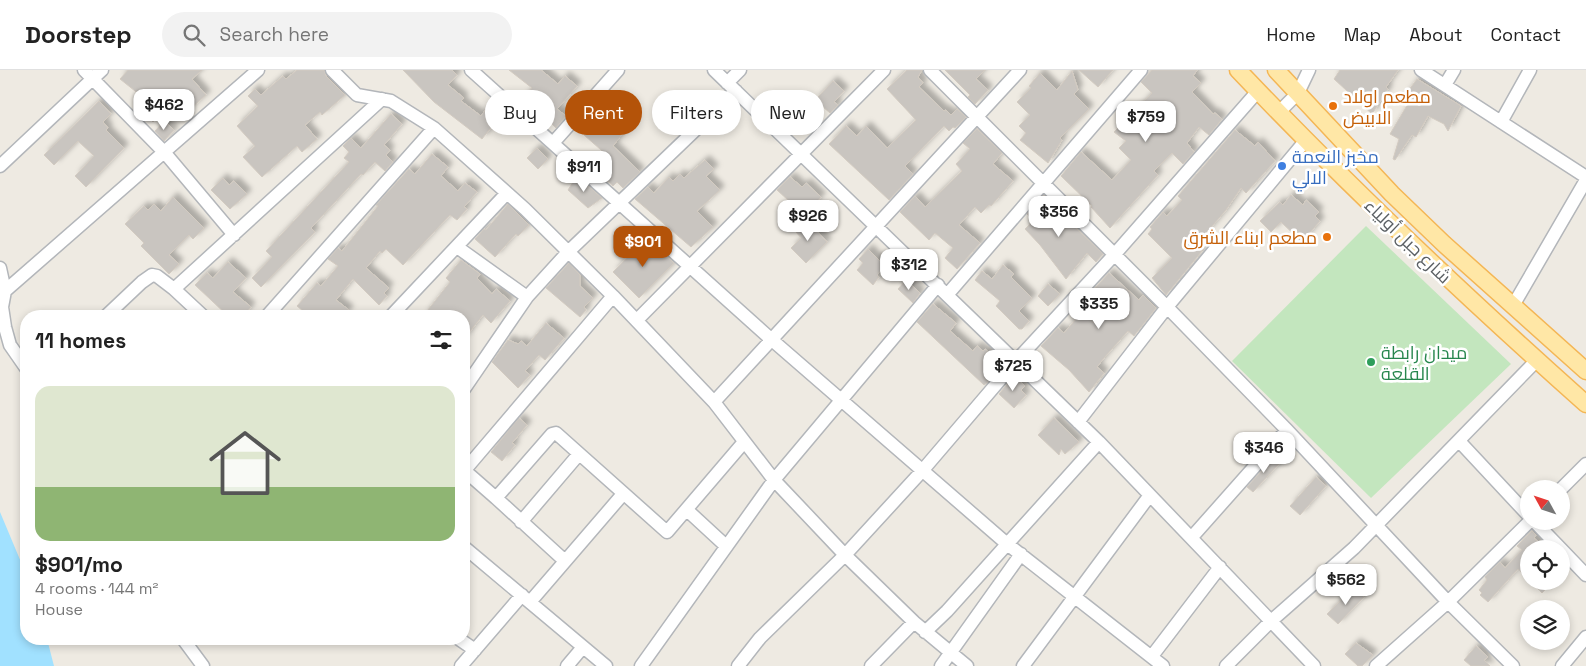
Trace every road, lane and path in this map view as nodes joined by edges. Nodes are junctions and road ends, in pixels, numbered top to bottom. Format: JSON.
{"nodes":[{"id":1,"x":258,"y":70,"type":"edge"},
{"id":2,"x":332,"y":70,"type":"edge"},
{"id":3,"x":618,"y":70,"type":"edge"},
{"id":4,"x":714,"y":70,"type":"edge"},
{"id":5,"x":740,"y":70,"type":"edge"},
{"id":6,"x":884,"y":70,"type":"edge"},
{"id":7,"x":930,"y":70,"type":"edge"},
{"id":8,"x":1020,"y":70,"type":"edge"},
{"id":9,"x":1141,"y":70,"type":"edge"},
{"id":10,"x":1238,"y":70,"type":"edge"},
{"id":11,"x":1276,"y":70,"type":"edge"},
{"id":12,"x":1421,"y":70,"type":"edge"},
{"id":13,"x":1454,"y":70,"type":"edge"},
{"id":14,"x":1530,"y":70,"type":"edge"},
{"id":15,"x":472,"y":71,"type":"edge"},
{"id":16,"x":1307,"y":71,"type":"edge"},
{"id":17,"x":93,"y":73,"type":"edge"},
{"id":18,"x":1445,"y":85,"type":"junction"},
{"id":19,"x":731,"y":87,"type":"junction"},
{"id":20,"x":1258,"y":91,"type":"junction"},
{"id":21,"x":1298,"y":93,"type":"junction"},
{"id":22,"x":382,"y":99,"type":"junction"},
{"id":23,"x":1278,"y":113,"type":"junction"},
{"id":24,"x":977,"y":118,"type":"junction"},
{"id":25,"x":1501,"y":122,"type":"junction"},
{"id":26,"x":434,"y":128,"type":"junction"},
{"id":27,"x":1306,"y":140,"type":"junction"},
{"id":28,"x":553,"y":143,"type":"junction"},
{"id":29,"x":165,"y":153,"type":"junction"},
{"id":30,"x":802,"y":153,"type":"junction"},
{"id":31,"x":0,"y":166,"type":"edge"},
{"id":32,"x":1586,"y":179,"type":"edge"},
{"id":33,"x":1045,"y":183,"type":"junction"},
{"id":34,"x":507,"y":193,"type":"junction"},
{"id":35,"x":620,"y":204,"type":"junction"},
{"id":36,"x":876,"y":227,"type":"junction"},
{"id":37,"x":234,"y":235,"type":"junction"},
{"id":38,"x":457,"y":247,"type":"junction"},
{"id":39,"x":568,"y":252,"type":"junction"},
{"id":40,"x":1115,"y":254,"type":"junction"},
{"id":41,"x":689,"y":266,"type":"junction"},
{"id":42,"x":0,"y":268,"type":"edge"},
{"id":43,"x":938,"y":285,"type":"junction"},
{"id":44,"x":174,"y":289,"type":"junction"},
{"id":45,"x":5,"y":291,"type":"junction"},
{"id":46,"x":947,"y":295,"type":"junction"},
{"id":47,"x":613,"y":296,"type":"junction"},
{"id":48,"x":527,"y":297,"type":"junction"},
{"id":49,"x":1514,"y":304,"type":"junction"},
{"id":50,"x":1167,"y":307,"type":"junction"},
{"id":51,"x":112,"y":310,"type":"edge"},
{"id":52,"x":197,"y":310,"type":"edge"},
{"id":53,"x":272,"y":310,"type":"edge"},
{"id":54,"x":397,"y":310,"type":"edge"},
{"id":55,"x":637,"y":320,"type":"junction"},
{"id":56,"x":772,"y":340,"type":"junction"},
{"id":57,"x":20,"y":359,"type":"edge"},
{"id":58,"x":1537,"y":360,"type":"junction"},
{"id":59,"x":1016,"y":362,"type":"junction"},
{"id":60,"x":1586,"y":370,"type":"edge"},
{"id":61,"x":470,"y":380,"type":"edge"},
{"id":62,"x":842,"y":401,"type":"junction"},
{"id":63,"x":714,"y":402,"type":"junction"},
{"id":64,"x":1586,"y":404,"type":"edge"},
{"id":65,"x":1078,"y":422,"type":"junction"},
{"id":66,"x":1287,"y":430,"type":"junction"},
{"id":67,"x":1459,"y":441,"type":"junction"},
{"id":68,"x":744,"y":442,"type":"junction"},
{"id":69,"x":1099,"y":442,"type":"junction"},
{"id":70,"x":578,"y":454,"type":"junction"},
{"id":71,"x":470,"y":463,"type":"edge"},
{"id":72,"x":1586,"y":464,"type":"edge"},
{"id":73,"x":922,"y":471,"type":"junction"},
{"id":74,"x":470,"y":475,"type":"edge"},
{"id":75,"x":774,"y":480,"type":"junction"},
{"id":76,"x":1570,"y":481,"type":"edge"},
{"id":77,"x":623,"y":494,"type":"junction"},
{"id":78,"x":1150,"y":495,"type":"junction"},
{"id":79,"x":496,"y":498,"type":"junction"},
{"id":80,"x":1520,"y":506,"type":"edge"},
{"id":81,"x":687,"y":510,"type":"junction"},
{"id":82,"x":521,"y":522,"type":"junction"},
{"id":83,"x":1377,"y":525,"type":"junction"},
{"id":84,"x":1521,"y":530,"type":"edge"},
{"id":85,"x":1543,"y":530,"type":"edge"},
{"id":86,"x":1192,"y":537,"type":"junction"},
{"id":87,"x":1552,"y":540,"type":"edge"},
{"id":88,"x":1006,"y":544,"type":"junction"},
{"id":89,"x":726,"y":546,"type":"junction"},
{"id":90,"x":470,"y":552,"type":"edge"},
{"id":91,"x":1021,"y":554,"type":"junction"},
{"id":92,"x":844,"y":555,"type":"junction"},
{"id":93,"x":1570,"y":558,"type":"edge"},
{"id":94,"x":565,"y":561,"type":"junction"},
{"id":95,"x":1220,"y":567,"type":"junction"},
{"id":96,"x":1586,"y":574,"type":"edge"},
{"id":97,"x":1075,"y":596,"type":"junction"},
{"id":98,"x":526,"y":598,"type":"junction"},
{"id":99,"x":1448,"y":602,"type":"junction"},
{"id":100,"x":1271,"y":621,"type":"junction"},
{"id":101,"x":914,"y":622,"type":"junction"},
{"id":102,"x":925,"y":632,"type":"junction"},
{"id":103,"x":1586,"y":637,"type":"edge"},
{"id":104,"x":188,"y":645,"type":"edge"},
{"id":105,"x":468,"y":645,"type":"edge"},
{"id":106,"x":582,"y":647,"type":"junction"},
{"id":107,"x":475,"y":650,"type":"junction"},
{"id":108,"x":951,"y":653,"type":"junction"},
{"id":109,"x":1152,"y":656,"type":"junction"},
{"id":110,"x":203,"y":666,"type":"edge"},
{"id":111,"x":461,"y":666,"type":"edge"},
{"id":112,"x":568,"y":666,"type":"edge"},
{"id":113,"x":606,"y":666,"type":"edge"},
{"id":114,"x":641,"y":666,"type":"edge"},
{"id":115,"x":738,"y":666,"type":"edge"},
{"id":116,"x":871,"y":666,"type":"edge"},
{"id":117,"x":941,"y":666,"type":"edge"},
{"id":118,"x":967,"y":666,"type":"edge"},
{"id":119,"x":1023,"y":666,"type":"edge"},
{"id":120,"x":1163,"y":666,"type":"edge"},
{"id":121,"x":1226,"y":666,"type":"edge"},
{"id":122,"x":1314,"y":666,"type":"edge"},
{"id":123,"x":1376,"y":666,"type":"edge"},
{"id":124,"x":1513,"y":666,"type":"edge"},
{"id":125,"x":1562,"y":666,"type":"edge"}],
"edges":[{"from":1,"to":29,"type":"street"},
{"from":2,"to":22,"type":"street"},
{"from":3,"to":28,"type":"street"},
{"from":4,"to":19,"type":"street"},
{"from":5,"to":19,"type":"street"},
{"from":6,"to":30,"type":"street"},
{"from":7,"to":24,"type":"street"},
{"from":8,"to":24,"type":"street"},
{"from":9,"to":33,"type":"street"},
{"from":10,"to":20,"type":"main road","name":"شارع جبل أولياء"},
{"from":11,"to":21,"type":"main road","name":"شارع جبل أولياء"},
{"from":12,"to":18,"type":"street"},
{"from":13,"to":18,"type":"street"},
{"from":14,"to":25,"type":"street"},
{"from":15,"to":28,"type":"street"},
{"from":16,"to":21,"type":"street"},
{"from":17,"to":29,"type":"street"},
{"from":17,"to":31,"type":"street"},
{"from":18,"to":25,"type":"street"},
{"from":19,"to":30,"type":"street"},
{"from":19,"to":35,"type":"street"},
{"from":20,"to":23,"type":"main road","name":"شارع جبل أولياء"},
{"from":20,"to":40,"type":"street"},
{"from":21,"to":23,"type":"street"},
{"from":21,"to":49,"type":"main road","name":"شارع جبل أولياء"},
{"from":22,"to":26,"type":"street"},
{"from":22,"to":37,"type":"street"},
{"from":23,"to":27,"type":"main road","name":"شارع جبل أولياء"},
{"from":24,"to":33,"type":"street"},
{"from":24,"to":36,"type":"street"},
{"from":25,"to":32,"type":"street"},
{"from":26,"to":34,"type":"street"},
{"from":26,"to":53,"type":"street"},
{"from":27,"to":50,"type":"street"},
{"from":27,"to":58,"type":"main road","name":"شارع جبل أولياء"},
{"from":28,"to":35,"type":"street"},
{"from":29,"to":37,"type":"street"},
{"from":29,"to":45,"type":"street"},
{"from":30,"to":36,"type":"street"},
{"from":30,"to":41,"type":"street"},
{"from":32,"to":49,"type":"street"},
{"from":33,"to":40,"type":"street"},
{"from":33,"to":46,"type":"street"},
{"from":34,"to":38,"type":"street"},
{"from":34,"to":39,"type":"street"},
{"from":35,"to":39,"type":"street"},
{"from":35,"to":41,"type":"street"},
{"from":36,"to":43,"type":"street"},
{"from":36,"to":56,"type":"street"},
{"from":37,"to":44,"type":"street"},
{"from":38,"to":48,"type":"street"},
{"from":38,"to":54,"type":"street"},
{"from":39,"to":47,"type":"street"},
{"from":39,"to":48,"type":"street"},
{"from":40,"to":50,"type":"street"},
{"from":40,"to":59,"type":"street"},
{"from":41,"to":55,"type":"street"},
{"from":41,"to":56,"type":"street"},
{"from":42,"to":45,"type":"street"},
{"from":43,"to":46,"type":"street"},
{"from":43,"to":62,"type":"street"},
{"from":44,"to":51,"type":"street"},
{"from":44,"to":52,"type":"street"},
{"from":45,"to":57,"type":"street"},
{"from":46,"to":59,"type":"street"},
{"from":47,"to":55,"type":"street"},
{"from":47,"to":71,"type":"street"},
{"from":48,"to":61,"type":"street"},
{"from":49,"to":60,"type":"main road","name":"شارع جبل أولياء"},
{"from":50,"to":65,"type":"street"},
{"from":50,"to":66,"type":"street"},
{"from":55,"to":63,"type":"street"},
{"from":56,"to":62,"type":"street"},
{"from":56,"to":63,"type":"street"},
{"from":58,"to":64,"type":"main road","name":"شارع جبل أولياء"},
{"from":58,"to":67,"type":"street"},
{"from":59,"to":65,"type":"street"},
{"from":59,"to":73,"type":"street"},
{"from":62,"to":73,"type":"street"},
{"from":62,"to":75,"type":"street"},
{"from":63,"to":68,"type":"street"},
{"from":65,"to":69,"type":"street"},
{"from":66,"to":83,"type":"street"},
{"from":66,"to":86,"type":"street"},
{"from":67,"to":80,"type":"street"},
{"from":67,"to":83,"type":"street"},
{"from":68,"to":75,"type":"street"},
{"from":68,"to":81,"type":"street"},
{"from":69,"to":78,"type":"street"},
{"from":69,"to":88,"type":"street"},
{"from":70,"to":77,"type":"street"},
{"from":70,"to":79,"type":"street"},
{"from":70,"to":82,"type":"street"},
{"from":72,"to":76,"type":"street"},
{"from":73,"to":88,"type":"street"},
{"from":73,"to":92,"type":"street"},
{"from":74,"to":79,"type":"street"},
{"from":75,"to":89,"type":"street"},
{"from":75,"to":92,"type":"street"},
{"from":77,"to":81,"type":"street"},
{"from":77,"to":94,"type":"street"},
{"from":78,"to":86,"type":"street"},
{"from":78,"to":97,"type":"street"},
{"from":79,"to":82,"type":"street"},
{"from":81,"to":89,"type":"street"},
{"from":82,"to":94,"type":"street"},
{"from":83,"to":99,"type":"street"},
{"from":83,"to":100,"type":"street"},
{"from":84,"to":99,"type":"street"},
{"from":85,"to":87,"type":"street"},
{"from":86,"to":95,"type":"street"},
{"from":88,"to":91,"type":"street"},
{"from":88,"to":102,"type":"street"},
{"from":89,"to":114,"type":"street"},
{"from":90,"to":98,"type":"street"},
{"from":91,"to":97,"type":"street"},
{"from":91,"to":108,"type":"street"},
{"from":92,"to":101,"type":"street"},
{"from":92,"to":115,"type":"street"},
{"from":93,"to":96,"type":"street"},
{"from":94,"to":98,"type":"street"},
{"from":95,"to":100,"type":"street"},
{"from":95,"to":109,"type":"street"},
{"from":97,"to":109,"type":"street"},
{"from":97,"to":119,"type":"street"},
{"from":98,"to":106,"type":"street"},
{"from":98,"to":107,"type":"street"},
{"from":99,"to":123,"type":"street"},
{"from":99,"to":124,"type":"street"},
{"from":100,"to":121,"type":"street"},
{"from":100,"to":122,"type":"street"},
{"from":101,"to":102,"type":"street"},
{"from":101,"to":116,"type":"street"},
{"from":102,"to":108,"type":"street"},
{"from":103,"to":125,"type":"street"},
{"from":104,"to":110,"type":"street"},
{"from":105,"to":107,"type":"street"},
{"from":106,"to":112,"type":"street"},
{"from":106,"to":113,"type":"street"},
{"from":107,"to":111,"type":"street"},
{"from":108,"to":117,"type":"street"},
{"from":108,"to":118,"type":"street"},
{"from":109,"to":120,"type":"street"}]}
